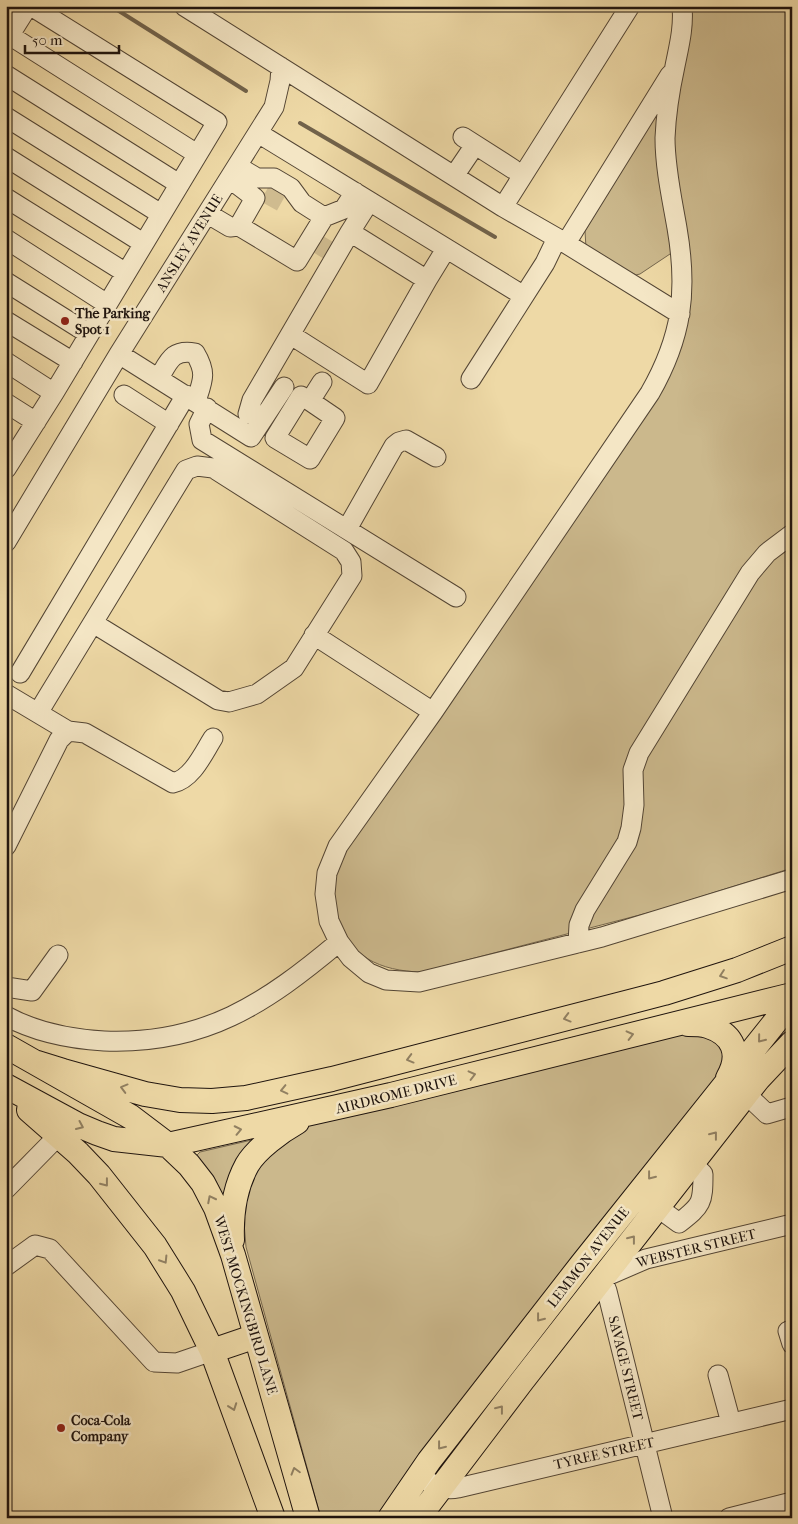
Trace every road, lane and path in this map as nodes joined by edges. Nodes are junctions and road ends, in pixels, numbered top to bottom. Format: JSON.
{"nodes":[{"id":1,"x":30,"y":6,"type":"edge"},
{"id":2,"x":630,"y":6,"type":"edge"},
{"id":3,"x":682,"y":6,"type":"edge"},
{"id":4,"x":195,"y":9,"type":"edge"},
{"id":5,"x":7,"y":36,"type":"edge"},
{"id":6,"x":280,"y":67,"type":"junction"},
{"id":7,"x":675,"y":67,"type":"junction"},
{"id":8,"x":6,"y":75,"type":"edge"},
{"id":9,"x":6,"y":116,"type":"edge"},
{"id":10,"x":258,"y":133,"type":"junction"},
{"id":11,"x":197,"y":154,"type":"junction"},
{"id":12,"x":6,"y":157,"type":"edge"},
{"id":13,"x":513,"y":169,"type":"dead end"},
{"id":14,"x":233,"y":172,"type":"junction"},
{"id":15,"x":454,"y":176,"type":"junction"},
{"id":16,"x":179,"y":184,"type":"junction"},
{"id":17,"x":259,"y":189,"type":"junction"},
{"id":18,"x":362,"y":197,"type":"junction"},
{"id":19,"x":6,"y":198,"type":"edge"},
{"id":20,"x":302,"y":203,"type":"junction"},
{"id":21,"x":283,"y":204,"type":"tunnel mouth"},
{"id":22,"x":503,"y":206,"type":"junction"},
{"id":23,"x":161,"y":214,"type":"junction"},
{"id":24,"x":208,"y":214,"type":"junction"},
{"id":25,"x":351,"y":220,"type":"junction"},
{"id":26,"x":326,"y":225,"type":"junction"},
{"id":27,"x":239,"y":226,"type":"junction"},
{"id":28,"x":6,"y":240,"type":"edge"},
{"id":29,"x":562,"y":240,"type":"junction"},
{"id":30,"x":143,"y":244,"type":"junction"},
{"id":31,"x":446,"y":248,"type":"junction"},
{"id":32,"x":316,"y":254,"type":"tunnel mouth"},
{"id":33,"x":297,"y":261,"type":"junction"},
{"id":34,"x":126,"y":273,"type":"junction"},
{"id":35,"x":427,"y":280,"type":"junction"},
{"id":36,"x":6,"y":282,"type":"edge"},
{"id":37,"x":524,"y":296,"type":"junction"},
{"id":38,"x":107,"y":304,"type":"junction"},
{"id":39,"x":680,"y":314,"type":"junction"},
{"id":40,"x":6,"y":321,"type":"edge"},
{"id":41,"x":89,"y":334,"type":"junction"},
{"id":42,"x":291,"y":335,"type":"junction"},
{"id":43,"x":119,"y":354,"type":"junction"},
{"id":44,"x":6,"y":362,"type":"edge"},
{"id":45,"x":73,"y":362,"type":"junction"},
{"id":46,"x":328,"y":372,"type":"junction"},
{"id":47,"x":159,"y":378,"type":"junction"},
{"id":48,"x":470,"y":379,"type":"dead end"},
{"id":49,"x":284,"y":387,"type":"dead end"},
{"id":50,"x":54,"y":393,"type":"junction"},
{"id":51,"x":124,"y":395,"type":"dead end"},
{"id":52,"x":196,"y":402,"type":"junction"},
{"id":53,"x":310,"y":402,"type":"dead end"},
{"id":54,"x":6,"y":403,"type":"edge"},
{"id":55,"x":243,"y":418,"type":"junction"},
{"id":56,"x":36,"y":422,"type":"junction"},
{"id":57,"x":169,"y":424,"type":"junction"},
{"id":58,"x":12,"y":448,"type":"edge"},
{"id":59,"x":436,"y":457,"type":"dead end"},
{"id":60,"x":6,"y":469,"type":"edge"},
{"id":61,"x":347,"y":529,"type":"junction"},
{"id":62,"x":792,"y":534,"type":"edge"},
{"id":63,"x":6,"y":542,"type":"edge"},
{"id":64,"x":456,"y":597,"type":"dead end"},
{"id":65,"x":92,"y":623,"type":"junction"},
{"id":66,"x":314,"y":635,"type":"junction"},
{"id":67,"x":20,"y":673,"type":"dead end"},
{"id":68,"x":6,"y":694,"type":"edge"},
{"id":69,"x":433,"y":712,"type":"junction"},
{"id":70,"x":38,"y":713,"type":"junction"},
{"id":71,"x":68,"y":732,"type":"junction"},
{"id":72,"x":214,"y":738,"type":"dead end"},
{"id":73,"x":6,"y":846,"type":"edge"},
{"id":74,"x":792,"y":879,"type":"edge"},
{"id":75,"x":338,"y":942,"type":"junction"},
{"id":76,"x":578,"y":943,"type":"junction"},
{"id":77,"x":792,"y":948,"type":"edge"},
{"id":78,"x":58,"y":955,"type":"dead end"},
{"id":79,"x":6,"y":987,"type":"edge"},
{"id":80,"x":792,"y":995,"type":"edge"},
{"id":81,"x":792,"y":1001,"type":"edge"},
{"id":82,"x":6,"y":1016,"type":"edge"},
{"id":83,"x":676,"y":1023,"type":"junction"},
{"id":84,"x":792,"y":1044,"type":"edge"},
{"id":85,"x":6,"y":1046,"type":"edge"},
{"id":86,"x":34,"y":1062,"type":"junction"},
{"id":87,"x":722,"y":1087,"type":"junction"},
{"id":88,"x":7,"y":1091,"type":"edge"},
{"id":89,"x":746,"y":1094,"type":"junction"},
{"id":90,"x":791,"y":1107,"type":"edge"},
{"id":91,"x":312,"y":1114,"type":"junction"},
{"id":92,"x":59,"y":1135,"type":"junction"},
{"id":93,"x":168,"y":1145,"type":"junction"},
{"id":94,"x":692,"y":1163,"type":"junction"},
{"id":95,"x":6,"y":1189,"type":"edge"},
{"id":96,"x":657,"y":1208,"type":"junction"},
{"id":97,"x":791,"y":1226,"type":"edge"},
{"id":98,"x":233,"y":1254,"type":"junction"},
{"id":99,"x":582,"y":1264,"type":"junction"},
{"id":100,"x":6,"y":1266,"type":"edge"},
{"id":101,"x":602,"y":1278,"type":"junction"},
{"id":102,"x":256,"y":1336,"type":"junction"},
{"id":103,"x":212,"y":1351,"type":"junction"},
{"id":104,"x":718,"y":1375,"type":"dead end"},
{"id":105,"x":792,"y":1409,"type":"edge"},
{"id":106,"x":731,"y":1423,"type":"junction"},
{"id":107,"x":644,"y":1444,"type":"junction"},
{"id":108,"x":419,"y":1476,"type":"junction"},
{"id":109,"x":439,"y":1488,"type":"junction"},
{"id":110,"x":792,"y":1502,"type":"edge"},
{"id":111,"x":273,"y":1518,"type":"edge"},
{"id":112,"x":308,"y":1518,"type":"edge"},
{"id":113,"x":390,"y":1518,"type":"edge"},
{"id":114,"x":418,"y":1518,"type":"edge"},
{"id":115,"x":663,"y":1518,"type":"edge"},
{"id":116,"x":729,"y":1518,"type":"edge"}],
"edges":[{"from":1,"to":5,"type":"street"},
{"from":1,"to":11,"type":"street"},
{"from":2,"to":22,"type":"street"},
{"from":3,"to":7,"type":"street"},
{"from":4,"to":6,"type":"street"},
{"from":5,"to":11,"type":"street"},
{"from":6,"to":10,"type":"street","name":"ANSLEY AVENUE"},
{"from":6,"to":15,"type":"street"},
{"from":7,"to":29,"type":"street"},
{"from":7,"to":39,"type":"street"},
{"from":8,"to":16,"type":"street"},
{"from":9,"to":23,"type":"street"},
{"from":10,"to":14,"type":"street","name":"ANSLEY AVENUE"},
{"from":10,"to":18,"type":"street"},
{"from":11,"to":16,"type":"street"},
{"from":12,"to":30,"type":"street"},
{"from":13,"to":15,"type":"street"},
{"from":14,"to":17,"type":"street"},
{"from":14,"to":24,"type":"street","name":"ANSLEY AVENUE"},
{"from":15,"to":22,"type":"street"},
{"from":16,"to":23,"type":"street"},
{"from":17,"to":20,"type":"street"},
{"from":17,"to":27,"type":"street"},
{"from":18,"to":25,"type":"street"},
{"from":18,"to":31,"type":"street"},
{"from":19,"to":34,"type":"street"},
{"from":20,"to":21,"type":"street"},
{"from":20,"to":26,"type":"street"},
{"from":22,"to":29,"type":"street"},
{"from":23,"to":30,"type":"street"},
{"from":24,"to":27,"type":"street"},
{"from":24,"to":43,"type":"street","name":"ANSLEY AVENUE"},
{"from":25,"to":26,"type":"street"},
{"from":25,"to":35,"type":"street"},
{"from":25,"to":42,"type":"street"},
{"from":26,"to":33,"type":"street"},
{"from":27,"to":33,"type":"street"},
{"from":28,"to":38,"type":"street"},
{"from":29,"to":37,"type":"street"},
{"from":29,"to":39,"type":"street"},
{"from":30,"to":34,"type":"street"},
{"from":31,"to":35,"type":"street"},
{"from":31,"to":37,"type":"street"},
{"from":32,"to":33,"type":"street"},
{"from":34,"to":38,"type":"street"},
{"from":35,"to":46,"type":"street"},
{"from":36,"to":41,"type":"street"},
{"from":37,"to":48,"type":"street"},
{"from":38,"to":41,"type":"street"},
{"from":39,"to":69,"type":"street"},
{"from":40,"to":45,"type":"street"},
{"from":41,"to":45,"type":"street"},
{"from":42,"to":46,"type":"street"},
{"from":42,"to":55,"type":"street"},
{"from":43,"to":47,"type":"street"},
{"from":43,"to":63,"type":"street","name":"ANSLEY AVENUE"},
{"from":44,"to":50,"type":"street"},
{"from":45,"to":50,"type":"street"},
{"from":46,"to":53,"type":"street"},
{"from":47,"to":52,"type":"street"},
{"from":47,"to":52,"type":"street"},
{"from":49,"to":55,"type":"street"},
{"from":50,"to":56,"type":"street"},
{"from":51,"to":57,"type":"street"},
{"from":52,"to":55,"type":"street"},
{"from":52,"to":57,"type":"street"},
{"from":52,"to":61,"type":"street"},
{"from":54,"to":56,"type":"street"},
{"from":56,"to":58,"type":"street"},
{"from":57,"to":67,"type":"street"},
{"from":58,"to":60,"type":"street"},
{"from":59,"to":61,"type":"street"},
{"from":61,"to":64,"type":"street"},
{"from":62,"to":76,"type":"street"},
{"from":65,"to":66,"type":"street"},
{"from":65,"to":66,"type":"street"},
{"from":65,"to":70,"type":"street"},
{"from":66,"to":69,"type":"street"},
{"from":68,"to":70,"type":"street"},
{"from":69,"to":75,"type":"street"},
{"from":70,"to":71,"type":"street"},
{"from":71,"to":72,"type":"street"},
{"from":71,"to":73,"type":"street"},
{"from":74,"to":76,"type":"street"},
{"from":75,"to":76,"type":"street"},
{"from":75,"to":82,"type":"street"},
{"from":77,"to":86,"type":"main road","one_way":true},
{"from":78,"to":79,"type":"street"},
{"from":80,"to":83,"type":"main road","name":"AIRDROME DRIVE"},
{"from":81,"to":87,"type":"main road","name":"LEMMON AVENUE","one_way":true},
{"from":83,"to":87,"type":"main road"},
{"from":91,"to":83,"type":"main road","name":"AIRDROME DRIVE","one_way":true},
{"from":84,"to":89,"type":"main road","name":"LEMMON AVENUE"},
{"from":85,"to":86,"type":"main road","name":"WEST MOCKINGBIRD LANE"},
{"from":86,"to":93,"type":"main road","name":"WEST MOCKINGBIRD LANE"},
{"from":87,"to":99,"type":"main road","name":"LEMMON AVENUE","one_way":true},
{"from":88,"to":92,"type":"main road"},
{"from":88,"to":93,"type":"main road","name":"AIRDROME DRIVE","one_way":true},
{"from":89,"to":90,"type":"street"},
{"from":94,"to":89,"type":"main road","name":"LEMMON AVENUE","one_way":true},
{"from":93,"to":91,"type":"main road","name":"AIRDROME DRIVE","one_way":true},
{"from":91,"to":98,"type":"main road"},
{"from":92,"to":95,"type":"street"},
{"from":92,"to":103,"type":"main road","one_way":true},
{"from":98,"to":93,"type":"main road","name":"WEST MOCKINGBIRD LANE","one_way":true},
{"from":94,"to":96,"type":"main road","name":"LEMMON AVENUE"},
{"from":94,"to":96,"type":"street"},
{"from":101,"to":96,"type":"main road","name":"LEMMON AVENUE","one_way":true},
{"from":97,"to":101,"type":"street","name":"WEBSTER STREET"},
{"from":98,"to":102,"type":"main road","name":"WEST MOCKINGBIRD LANE"},
{"from":99,"to":101,"type":"main road"},
{"from":99,"to":108,"type":"main road","name":"LEMMON AVENUE","one_way":true},
{"from":100,"to":103,"type":"street"},
{"from":101,"to":107,"type":"street","name":"SAVAGE STREET"},
{"from":109,"to":101,"type":"main road","name":"LEMMON AVENUE","one_way":true},
{"from":102,"to":103,"type":"main road"},
{"from":112,"to":102,"type":"main road","name":"WEST MOCKINGBIRD LANE","one_way":true},
{"from":103,"to":111,"type":"main road","one_way":true},
{"from":104,"to":106,"type":"street"},
{"from":105,"to":106,"type":"street","name":"TYREE STREET"},
{"from":106,"to":107,"type":"street","name":"TYREE STREET"},
{"from":107,"to":109,"type":"street","name":"TYREE STREET"},
{"from":107,"to":115,"type":"street","name":"SAVAGE STREET"},
{"from":108,"to":109,"type":"street"},
{"from":108,"to":113,"type":"main road","name":"LEMMON AVENUE"},
{"from":109,"to":114,"type":"main road","name":"LEMMON AVENUE"},
{"from":110,"to":116,"type":"street"}]}
